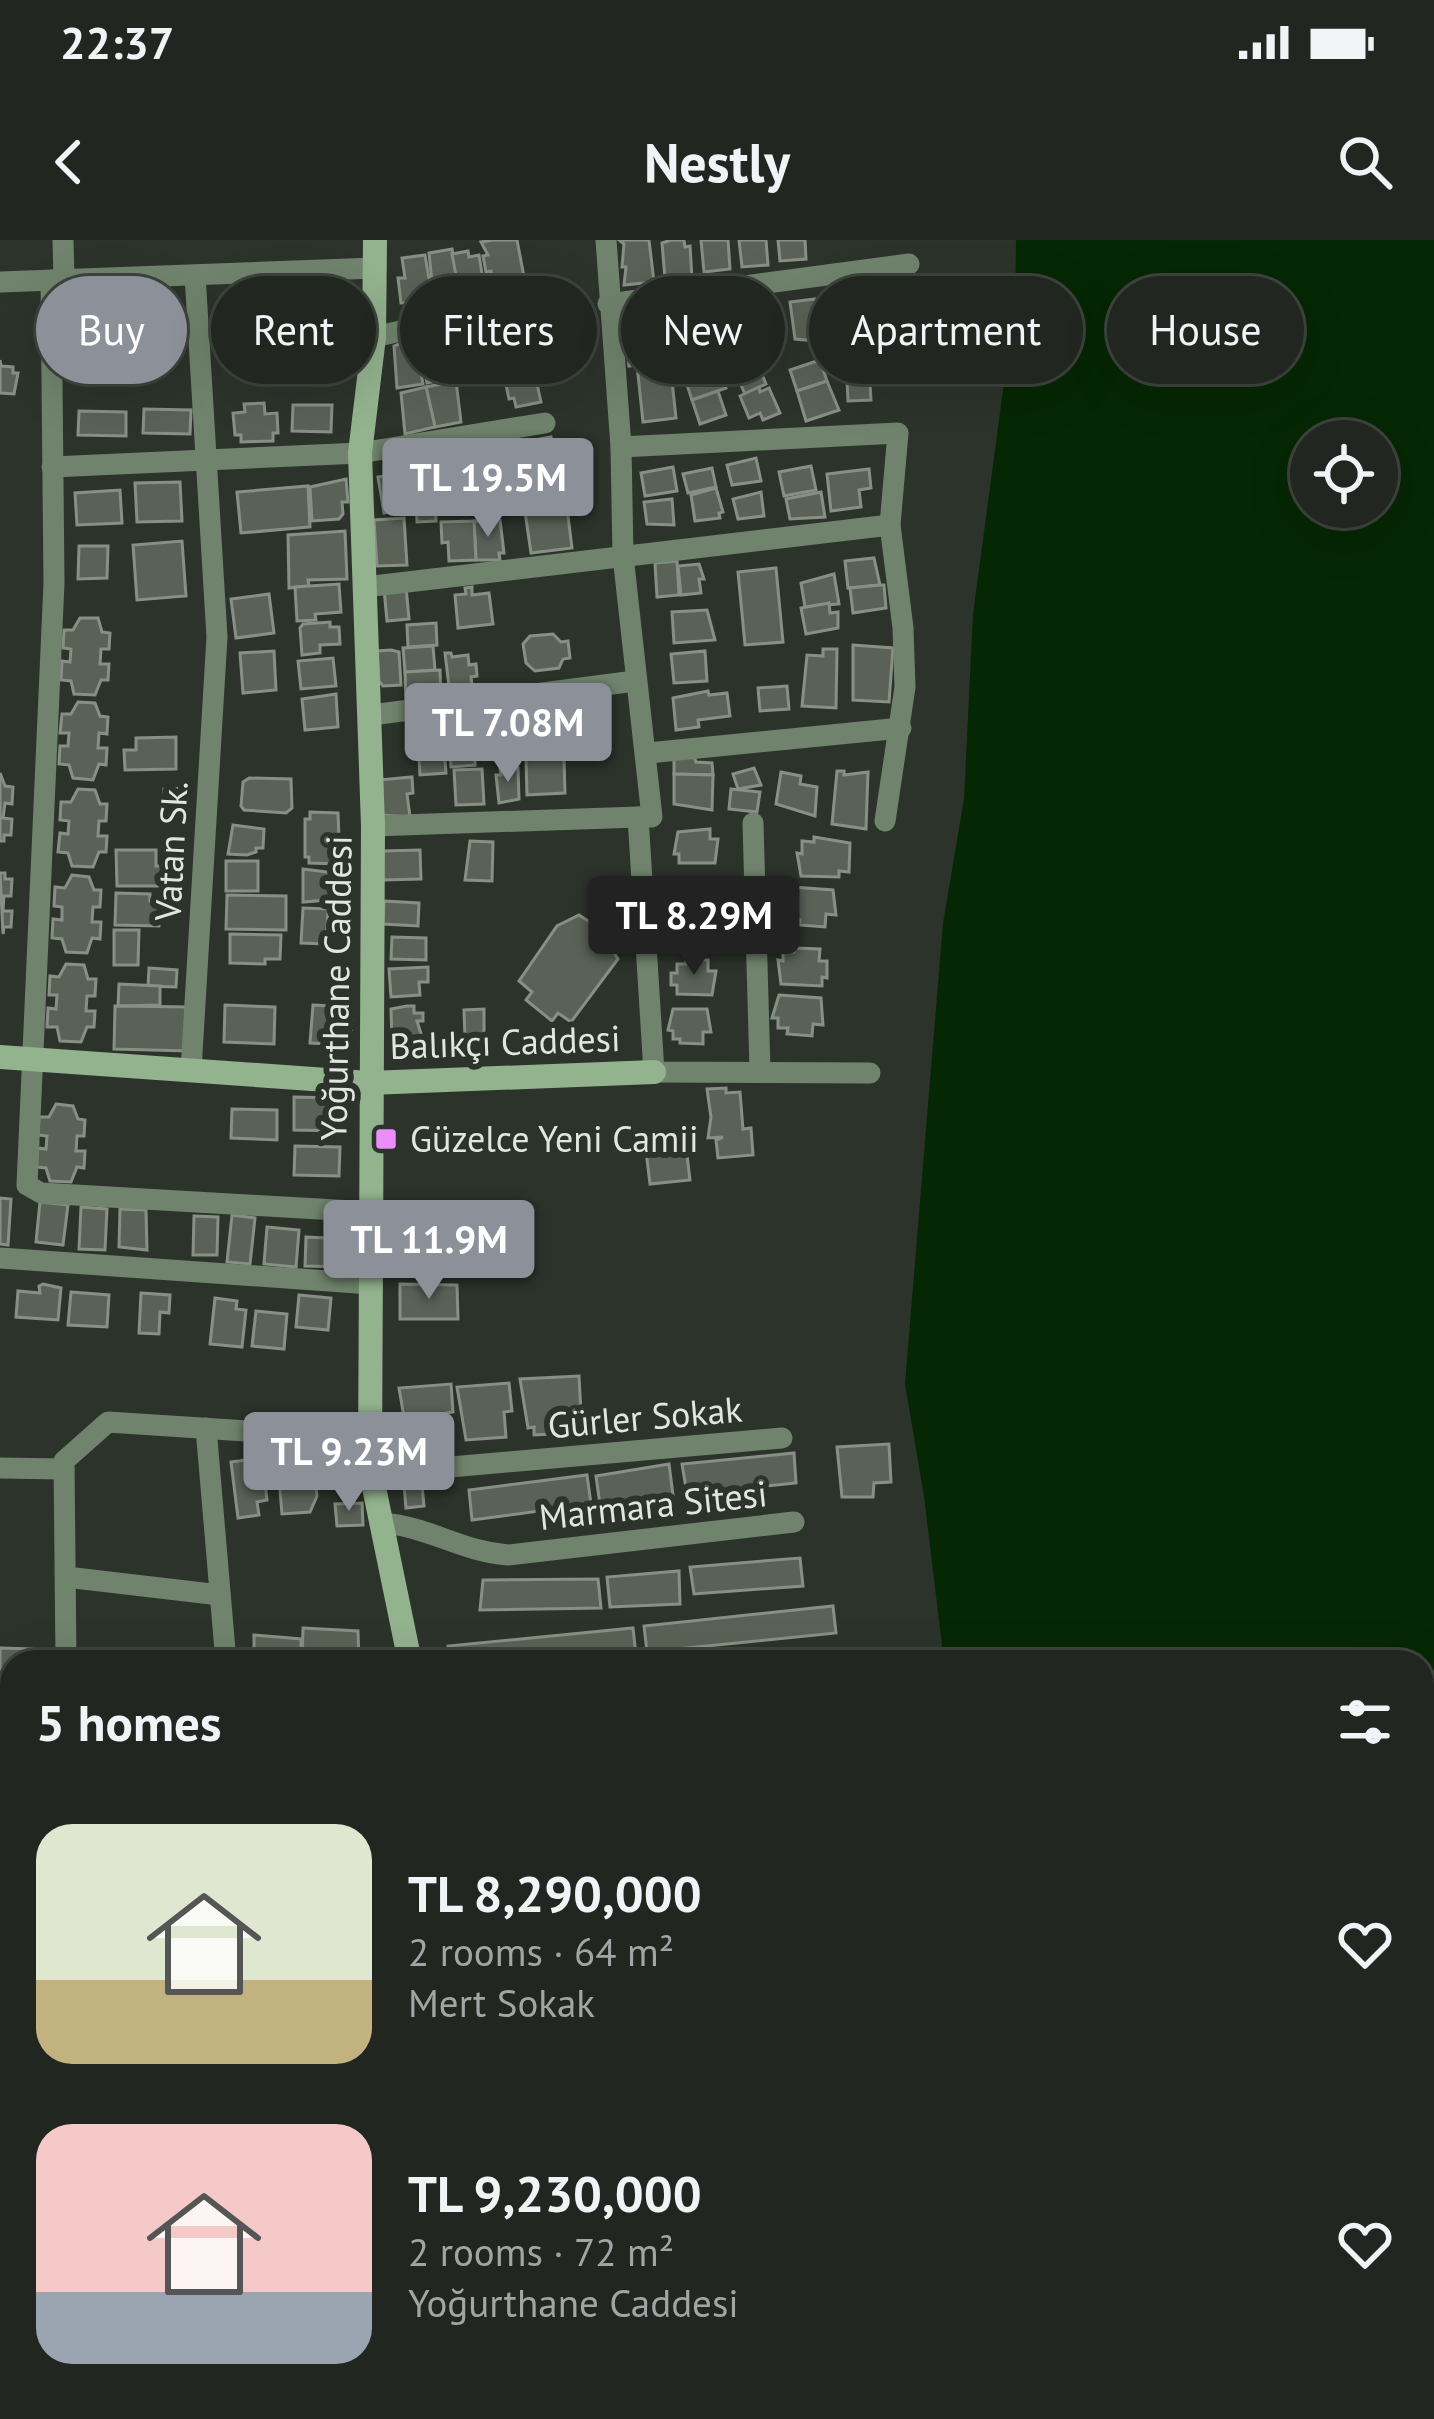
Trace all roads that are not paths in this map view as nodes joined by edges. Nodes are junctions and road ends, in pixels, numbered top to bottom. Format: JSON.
{"nodes":[{"id":1,"x":63,"y":240,"type":"edge"},
{"id":2,"x":375,"y":240,"type":"edge"},
{"id":3,"x":606,"y":240,"type":"edge"},
{"id":4,"x":909,"y":264,"type":"dead end"},
{"id":5,"x":375,"y":268,"type":"junction"},
{"id":6,"x":195,"y":275,"type":"junction"},
{"id":7,"x":58,"y":276,"type":"edge"},
{"id":8,"x":167,"y":276,"type":"edge"},
{"id":9,"x":375,"y":276,"type":"edge"},
{"id":10,"x":36,"y":281,"type":"edge"},
{"id":11,"x":0,"y":282,"type":"edge"},
{"id":12,"x":608,"y":304,"type":"junction"},
{"id":13,"x":54,"y":384,"type":"edge"},
{"id":14,"x":368,"y":384,"type":"edge"},
{"id":15,"x":545,"y":423,"type":"dead end"},
{"id":16,"x":621,"y":447,"type":"junction"},
{"id":17,"x":360,"y":453,"type":"junction"},
{"id":18,"x":207,"y":460,"type":"junction"},
{"id":19,"x":52,"y":466,"type":"junction"},
{"id":20,"x":890,"y":525,"type":"junction"},
{"id":21,"x":623,"y":556,"type":"junction"},
{"id":22,"x":365,"y":587,"type":"junction"},
{"id":23,"x":635,"y":681,"type":"junction"},
{"id":24,"x":371,"y":716,"type":"junction"},
{"id":25,"x":902,"y":728,"type":"junction"},
{"id":26,"x":648,"y":753,"type":"junction"},
{"id":27,"x":638,"y":818,"type":"junction"},
{"id":28,"x":885,"y":821,"type":"dead end"},
{"id":29,"x":753,"y":823,"type":"dead end"},
{"id":30,"x":373,"y":826,"type":"junction"},
{"id":31,"x":0,"y":1057,"type":"edge"},
{"id":32,"x":30,"y":1060,"type":"junction"},
{"id":33,"x":191,"y":1070,"type":"junction"},
{"id":34,"x":760,"y":1070,"type":"junction"},
{"id":35,"x":654,"y":1072,"type":"junction"},
{"id":36,"x":870,"y":1073,"type":"dead end"},
{"id":37,"x":370,"y":1083,"type":"junction"},
{"id":38,"x":370,"y":1212,"type":"junction"},
{"id":39,"x":0,"y":1258,"type":"edge"},
{"id":40,"x":371,"y":1284,"type":"junction"},
{"id":41,"x":206,"y":1428,"type":"junction"},
{"id":42,"x":370,"y":1438,"type":"junction"},
{"id":43,"x":782,"y":1438,"type":"dead end"},
{"id":44,"x":0,"y":1468,"type":"edge"},
{"id":45,"x":64,"y":1469,"type":"junction"},
{"id":46,"x":370,"y":1471,"type":"junction"},
{"id":47,"x":794,"y":1522,"type":"dead end"},
{"id":48,"x":382,"y":1523,"type":"junction"},
{"id":49,"x":66,"y":1577,"type":"junction"},
{"id":50,"x":220,"y":1595,"type":"junction"},
{"id":51,"x":66,"y":1650,"type":"edge"},
{"id":52,"x":225,"y":1650,"type":"edge"},
{"id":53,"x":408,"y":1650,"type":"edge"}],
"edges":[{"from":1,"to":7,"type":"street"},
{"from":2,"to":5,"type":"main road","name":"Yoğurthane Caddesi"},
{"from":3,"to":12,"type":"street"},
{"from":4,"to":12,"type":"street"},
{"from":5,"to":6,"type":"street"},
{"from":5,"to":9,"type":"main road","name":"Yoğurthane Caddesi"},
{"from":6,"to":8,"type":"street"},
{"from":6,"to":18,"type":"street","name":"Vatan Sk."},
{"from":10,"to":11,"type":"street"},
{"from":12,"to":16,"type":"street"},
{"from":13,"to":19,"type":"street"},
{"from":14,"to":17,"type":"main road","name":"Yoğurthane Caddesi"},
{"from":15,"to":17,"type":"street"},
{"from":16,"to":20,"type":"street"},
{"from":16,"to":21,"type":"street"},
{"from":17,"to":18,"type":"street"},
{"from":17,"to":22,"type":"main road","name":"Yoğurthane Caddesi"},
{"from":18,"to":19,"type":"street"},
{"from":18,"to":33,"type":"street","name":"Vatan Sk."},
{"from":19,"to":32,"type":"street"},
{"from":20,"to":21,"type":"street"},
{"from":20,"to":25,"type":"street"},
{"from":21,"to":22,"type":"street"},
{"from":21,"to":23,"type":"street"},
{"from":22,"to":24,"type":"main road","name":"Yoğurthane Caddesi"},
{"from":23,"to":24,"type":"street"},
{"from":23,"to":26,"type":"street"},
{"from":24,"to":30,"type":"main road","name":"Yoğurthane Caddesi"},
{"from":25,"to":26,"type":"street"},
{"from":25,"to":28,"type":"street"},
{"from":26,"to":27,"type":"street"},
{"from":27,"to":30,"type":"street"},
{"from":27,"to":35,"type":"street"},
{"from":29,"to":34,"type":"street"},
{"from":30,"to":37,"type":"main road","name":"Yoğurthane Caddesi"},
{"from":31,"to":32,"type":"main road","name":"Balıkçı Caddesi"},
{"from":32,"to":33,"type":"main road","name":"Balıkçı Caddesi"},
{"from":32,"to":38,"type":"street"},
{"from":33,"to":37,"type":"main road","name":"Balıkçı Caddesi"},
{"from":34,"to":35,"type":"street"},
{"from":34,"to":36,"type":"street"},
{"from":35,"to":37,"type":"main road","name":"Balıkçı Caddesi"},
{"from":37,"to":38,"type":"main road","name":"Yoğurthane Caddesi"},
{"from":38,"to":40,"type":"main road","name":"Yoğurthane Caddesi"},
{"from":39,"to":40,"type":"street"},
{"from":40,"to":42,"type":"main road","name":"Yoğurthane Caddesi"},
{"from":41,"to":42,"type":"street"},
{"from":41,"to":45,"type":"street"},
{"from":41,"to":50,"type":"street"},
{"from":42,"to":46,"type":"main road","name":"Yoğurthane Caddesi"},
{"from":43,"to":46,"type":"street","name":"Gürler Sokak"},
{"from":44,"to":45,"type":"street"},
{"from":45,"to":49,"type":"street"},
{"from":46,"to":48,"type":"main road","name":"Yoğurthane Caddesi"},
{"from":47,"to":48,"type":"street","name":"Marmara Sitesi"},
{"from":48,"to":53,"type":"main road","name":"Yoğurthane Caddesi"},
{"from":49,"to":50,"type":"street"},
{"from":49,"to":51,"type":"street"},
{"from":50,"to":52,"type":"street"}]}
